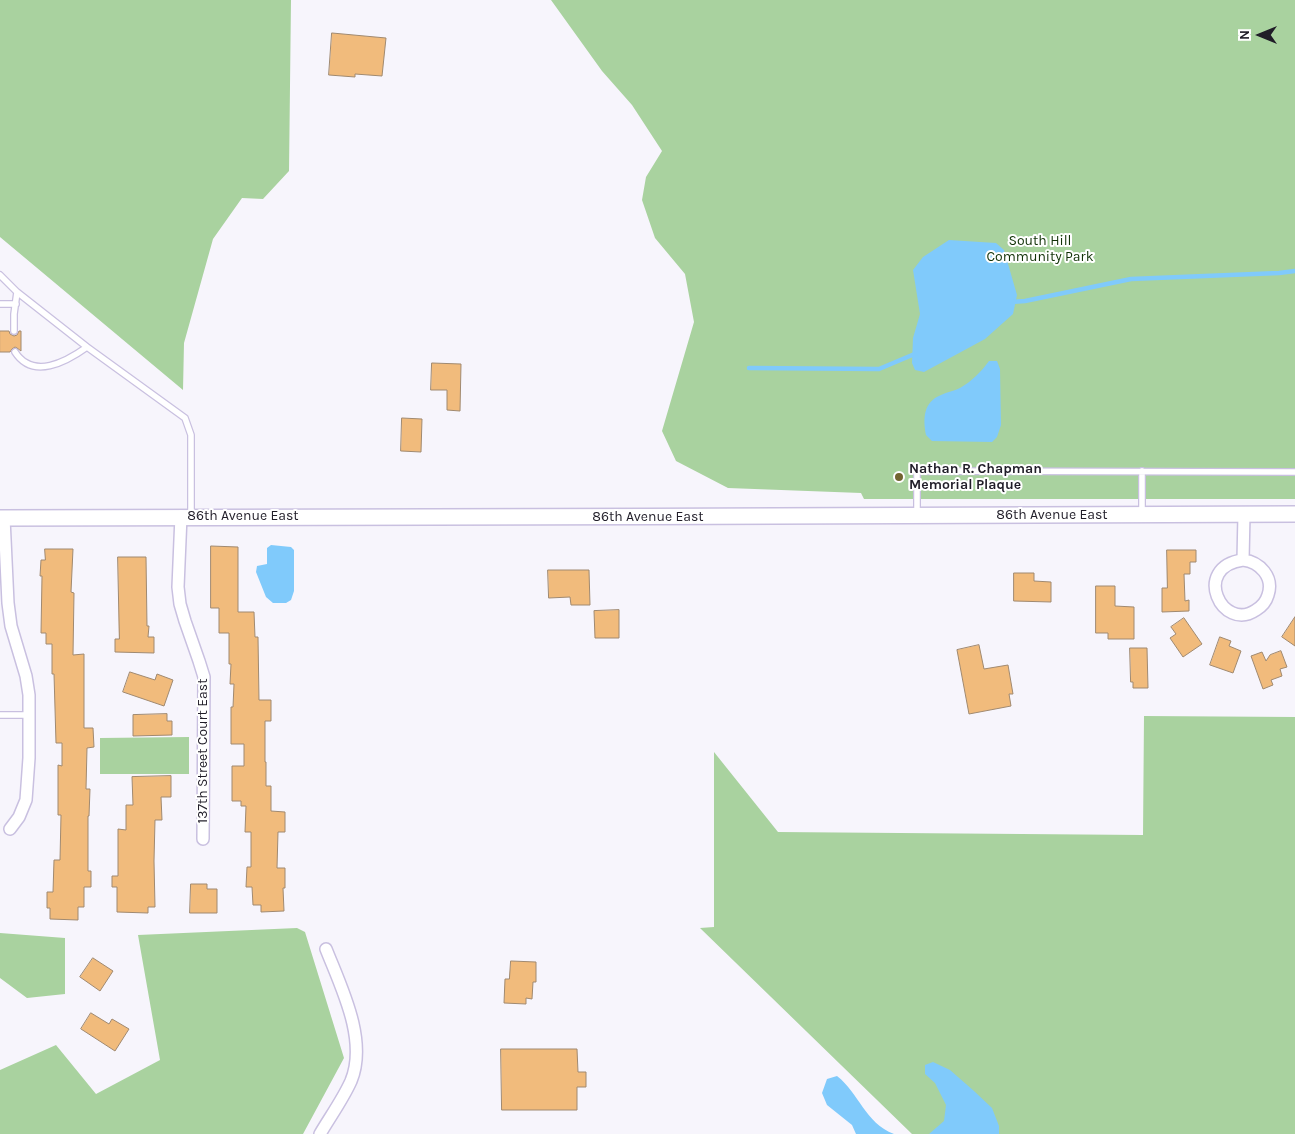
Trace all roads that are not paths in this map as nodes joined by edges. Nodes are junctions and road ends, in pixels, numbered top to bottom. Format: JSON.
{"nodes":[{"id":1,"x":0,"y":275,"type":"edge"},
{"id":2,"x":17,"y":292,"type":"junction"},
{"id":3,"x":0,"y":304,"type":"edge"},
{"id":4,"x":16,"y":304,"type":"junction"},
{"id":5,"x":14,"y":331,"type":"dead end"},
{"id":6,"x":87,"y":347,"type":"junction"},
{"id":7,"x":15,"y":352,"type":"dead end"},
{"id":8,"x":1142,"y":471,"type":"junction"},
{"id":9,"x":1295,"y":472,"type":"edge"},
{"id":10,"x":1142,"y":514,"type":"junction"},
{"id":11,"x":1244,"y":514,"type":"junction"},
{"id":12,"x":1295,"y":514,"type":"edge"},
{"id":13,"x":186,"y":516,"type":"junction"},
{"id":14,"x":917,"y":516,"type":"junction"},
{"id":15,"x":2,"y":518,"type":"edge"},
{"id":16,"x":1243,"y":560,"type":"junction"},
{"id":17,"x":0,"y":715,"type":"edge"},
{"id":18,"x":29,"y":715,"type":"junction"},
{"id":19,"x":10,"y":829,"type":"dead end"},
{"id":20,"x":203,"y":840,"type":"dead end"},
{"id":21,"x":326,"y":949,"type":"dead end"},
{"id":22,"x":320,"y":1134,"type":"edge"}],
"edges":[{"from":1,"to":2,"type":"lane"},
{"from":2,"to":4,"type":"lane"},
{"from":2,"to":6,"type":"lane"},
{"from":3,"to":4,"type":"lane"},
{"from":4,"to":5,"type":"lane"},
{"from":6,"to":7,"type":"lane"},
{"from":6,"to":13,"type":"lane"},
{"from":8,"to":9,"type":"lane"},
{"from":8,"to":10,"type":"lane"},
{"from":8,"to":14,"type":"lane"},
{"from":10,"to":11,"type":"street","name":"86th Avenue East"},
{"from":10,"to":14,"type":"street","name":"86th Avenue East"},
{"from":11,"to":12,"type":"street","name":"86th Avenue East"},
{"from":11,"to":16,"type":"street"},
{"from":13,"to":14,"type":"street","name":"86th Avenue East"},
{"from":13,"to":15,"type":"street","name":"86th Avenue East"},
{"from":13,"to":20,"type":"street","name":"137th Street Court East"},
{"from":15,"to":18,"type":"street"},
{"from":16,"to":16,"type":"street"},
{"from":17,"to":18,"type":"lane"},
{"from":18,"to":19,"type":"street"},
{"from":21,"to":22,"type":"street"}]}
